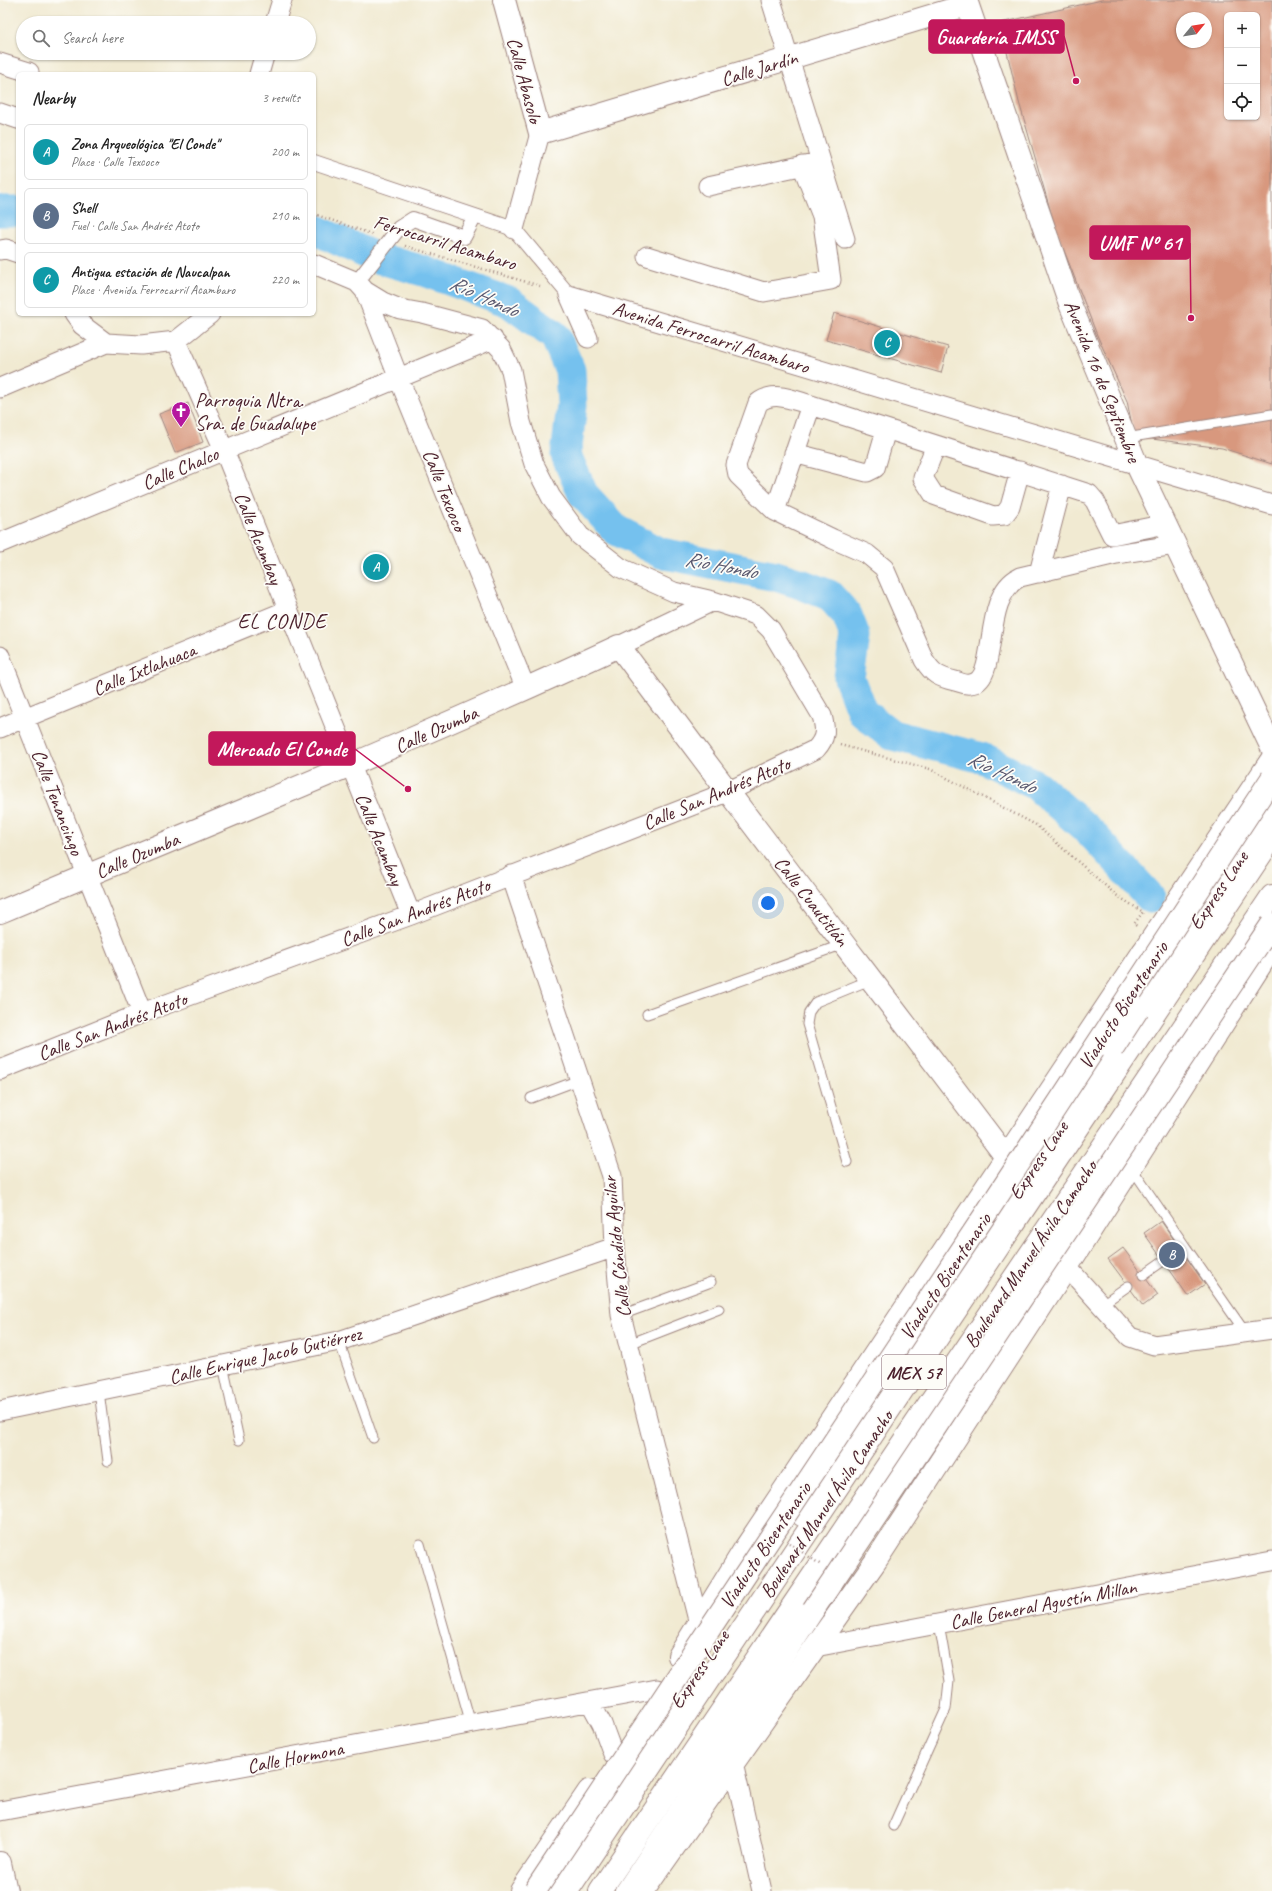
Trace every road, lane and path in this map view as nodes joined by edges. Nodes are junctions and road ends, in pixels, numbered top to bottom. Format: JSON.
{"nodes":[{"id":1,"x":282,"y":0,"type":"edge"},
{"id":2,"x":504,"y":0,"type":"edge"},
{"id":3,"x":771,"y":0,"type":"edge"},
{"id":4,"x":970,"y":2,"type":"edge"},
{"id":5,"x":277,"y":16,"type":"edge"},
{"id":6,"x":263,"y":60,"type":"edge"},
{"id":7,"x":789,"y":60,"type":"junction"},
{"id":8,"x":0,"y":63,"type":"edge"},
{"id":9,"x":28,"y":72,"type":"dead end"},
{"id":10,"x":260,"y":72,"type":"edge"},
{"id":11,"x":0,"y":113,"type":"edge"},
{"id":12,"x":16,"y":118,"type":"edge"},
{"id":13,"x":540,"y":133,"type":"junction"},
{"id":14,"x":821,"y":161,"type":"junction"},
{"id":15,"x":316,"y":163,"type":"edge"},
{"id":16,"x":802,"y":166,"type":"junction"},
{"id":17,"x":708,"y":186,"type":"dead end"},
{"id":18,"x":316,"y":215,"type":"edge"},
{"id":19,"x":475,"y":216,"type":"junction"},
{"id":20,"x":514,"y":229,"type":"junction"},
{"id":21,"x":845,"y":239,"type":"dead end"},
{"id":22,"x":386,"y":244,"type":"junction"},
{"id":23,"x":0,"y":250,"type":"edge"},
{"id":24,"x":16,"y":252,"type":"edge"},
{"id":25,"x":647,"y":256,"type":"dead end"},
{"id":26,"x":316,"y":265,"type":"edge"},
{"id":27,"x":362,"y":282,"type":"junction"},
{"id":28,"x":568,"y":295,"type":"junction"},
{"id":29,"x":75,"y":316,"type":"edge"},
{"id":30,"x":207,"y":316,"type":"edge"},
{"id":31,"x":588,"y":338,"type":"dead end"},
{"id":32,"x":493,"y":339,"type":"junction"},
{"id":33,"x":176,"y":341,"type":"junction"},
{"id":34,"x":106,"y":343,"type":"junction"},
{"id":35,"x":399,"y":379,"type":"junction"},
{"id":36,"x":0,"y":388,"type":"edge"},
{"id":37,"x":810,"y":405,"type":"junction"},
{"id":38,"x":1272,"y":414,"type":"edge"},
{"id":39,"x":886,"y":430,"type":"junction"},
{"id":40,"x":1126,"y":438,"type":"junction"},
{"id":41,"x":936,"y":445,"type":"junction"},
{"id":42,"x":224,"y":450,"type":"junction"},
{"id":43,"x":794,"y":453,"type":"junction"},
{"id":44,"x":1137,"y":464,"type":"junction"},
{"id":45,"x":1020,"y":471,"type":"junction"},
{"id":46,"x":1062,"y":486,"type":"junction"},
{"id":47,"x":1272,"y":504,"type":"edge"},
{"id":48,"x":775,"y":511,"type":"junction"},
{"id":49,"x":1166,"y":524,"type":"junction"},
{"id":50,"x":1112,"y":535,"type":"junction"},
{"id":51,"x":0,"y":543,"type":"edge"},
{"id":52,"x":1175,"y":544,"type":"junction"},
{"id":53,"x":1116,"y":554,"type":"junction"},
{"id":54,"x":1039,"y":573,"type":"junction"},
{"id":55,"x":712,"y":601,"type":"junction"},
{"id":56,"x":288,"y":610,"type":"junction"},
{"id":57,"x":619,"y":646,"type":"junction"},
{"id":58,"x":0,"y":656,"type":"edge"},
{"id":59,"x":526,"y":689,"type":"junction"},
{"id":60,"x":25,"y":718,"type":"junction"},
{"id":61,"x":0,"y":728,"type":"edge"},
{"id":62,"x":824,"y":741,"type":"junction"},
{"id":63,"x":1272,"y":748,"type":"edge"},
{"id":64,"x":1272,"y":759,"type":"edge"},
{"id":65,"x":350,"y":766,"type":"junction"},
{"id":66,"x":1272,"y":778,"type":"edge"},
{"id":67,"x":727,"y":792,"type":"junction"},
{"id":68,"x":1272,"y":808,"type":"edge"},
{"id":69,"x":1267,"y":846,"type":"edge"},
{"id":70,"x":511,"y":875,"type":"junction"},
{"id":71,"x":87,"y":876,"type":"junction"},
{"id":72,"x":1272,"y":896,"type":"edge"},
{"id":73,"x":0,"y":912,"type":"edge"},
{"id":74,"x":411,"y":915,"type":"junction"},
{"id":75,"x":1134,"y":924,"type":"dead end"},
{"id":76,"x":1272,"y":924,"type":"edge"},
{"id":77,"x":845,"y":943,"type":"junction"},
{"id":78,"x":1272,"y":947,"type":"edge"},
{"id":79,"x":1145,"y":949,"type":"junction"},
{"id":80,"x":872,"y":979,"type":"junction"},
{"id":81,"x":142,"y":1013,"type":"junction"},
{"id":82,"x":647,"y":1014,"type":"dead end"},
{"id":83,"x":0,"y":1070,"type":"edge"},
{"id":84,"x":1115,"y":1073,"type":"junction"},
{"id":85,"x":579,"y":1080,"type":"junction"},
{"id":86,"x":531,"y":1098,"type":"dead end"},
{"id":87,"x":1006,"y":1157,"type":"junction"},
{"id":88,"x":847,"y":1162,"type":"dead end"},
{"id":89,"x":1131,"y":1167,"type":"junction"},
{"id":90,"x":615,"y":1247,"type":"junction"},
{"id":91,"x":1164,"y":1261,"type":"dead end"},
{"id":92,"x":1067,"y":1267,"type":"junction"},
{"id":93,"x":1143,"y":1275,"type":"dead end"},
{"id":94,"x":711,"y":1282,"type":"dead end"},
{"id":95,"x":1128,"y":1286,"type":"dead end"},
{"id":96,"x":1101,"y":1305,"type":"junction"},
{"id":97,"x":720,"y":1309,"type":"dead end"},
{"id":98,"x":1036,"y":1314,"type":"junction"},
{"id":99,"x":621,"y":1316,"type":"junction"},
{"id":100,"x":1272,"y":1329,"type":"edge"},
{"id":101,"x":1245,"y":1332,"type":"junction"},
{"id":102,"x":339,"y":1341,"type":"junction"},
{"id":103,"x":629,"y":1344,"type":"junction"},
{"id":104,"x":957,"y":1363,"type":"junction"},
{"id":105,"x":223,"y":1365,"type":"junction"},
{"id":106,"x":99,"y":1391,"type":"junction"},
{"id":107,"x":0,"y":1411,"type":"edge"},
{"id":108,"x":373,"y":1438,"type":"dead end"},
{"id":109,"x":239,"y":1440,"type":"dead end"},
{"id":110,"x":108,"y":1462,"type":"dead end"},
{"id":111,"x":784,"y":1539,"type":"dead end"},
{"id":112,"x":420,"y":1544,"type":"dead end"},
{"id":113,"x":1272,"y":1561,"type":"edge"},
{"id":114,"x":822,"y":1565,"type":"dead end"},
{"id":115,"x":699,"y":1624,"type":"junction"},
{"id":116,"x":939,"y":1624,"type":"junction"},
{"id":117,"x":815,"y":1647,"type":"junction"},
{"id":118,"x":715,"y":1670,"type":"junction"},
{"id":119,"x":657,"y":1690,"type":"junction"},
{"id":120,"x":590,"y":1702,"type":"junction"},
{"id":121,"x":471,"y":1724,"type":"junction"},
{"id":122,"x":627,"y":1735,"type":"junction"},
{"id":123,"x":614,"y":1754,"type":"junction"},
{"id":124,"x":733,"y":1763,"type":"junction"},
{"id":125,"x":0,"y":1812,"type":"edge"},
{"id":126,"x":893,"y":1826,"type":"dead end"},
{"id":127,"x":0,"y":1863,"type":"edge"},
{"id":128,"x":6,"y":1891,"type":"edge"},
{"id":129,"x":521,"y":1891,"type":"edge"},
{"id":130,"x":535,"y":1891,"type":"edge"},
{"id":131,"x":552,"y":1891,"type":"edge"},
{"id":132,"x":567,"y":1891,"type":"edge"},
{"id":133,"x":600,"y":1891,"type":"edge"},
{"id":134,"x":627,"y":1891,"type":"edge"},
{"id":135,"x":643,"y":1891,"type":"edge"},
{"id":136,"x":762,"y":1891,"type":"edge"}],
"edges":[{"from":1,"to":5,"type":"street"},
{"from":2,"to":13,"type":"main road","name":"Calle Abasolo"},
{"from":3,"to":7,"type":"street"},
{"from":4,"to":7,"type":"main road","name":"Calle Jardín"},
{"from":4,"to":40,"type":"main road","name":"Avenida 16 de Septiembre"},
{"from":6,"to":10,"type":"street"},
{"from":7,"to":13,"type":"main road","name":"Calle Jardín"},
{"from":7,"to":14,"type":"street"},
{"from":8,"to":9,"type":"street"},
{"from":11,"to":12,"type":"street"},
{"from":13,"to":20,"type":"street","name":"Calle Abasolo"},
{"from":14,"to":16,"type":"street"},
{"from":14,"to":21,"type":"street"},
{"from":15,"to":19,"type":"street"},
{"from":16,"to":17,"type":"street"},
{"from":16,"to":25,"type":"street"},
{"from":18,"to":22,"type":"path","name":"Ferrocarril Acambaro"},
{"from":19,"to":20,"type":"street"},
{"from":19,"to":22,"type":"street"},
{"from":20,"to":28,"type":"street"},
{"from":22,"to":27,"type":"street"},
{"from":22,"to":28,"type":"path","name":"Ferrocarril Acambaro"},
{"from":23,"to":24,"type":"street"},
{"from":26,"to":27,"type":"street"},
{"from":27,"to":32,"type":"street"},
{"from":27,"to":35,"type":"street","name":"Calle Texcoco"},
{"from":28,"to":31,"type":"street"},
{"from":28,"to":44,"type":"street","name":"Avenida Ferrocarril Acambaro"},
{"from":29,"to":34,"type":"street"},
{"from":30,"to":33,"type":"street"},
{"from":32,"to":35,"type":"street","name":"Calle Chalco"},
{"from":32,"to":55,"type":"street"},
{"from":33,"to":34,"type":"street"},
{"from":33,"to":42,"type":"street","name":"Calle Acambay"},
{"from":34,"to":36,"type":"street"},
{"from":35,"to":42,"type":"street","name":"Calle Chalco"},
{"from":35,"to":59,"type":"street","name":"Calle Texcoco"},
{"from":37,"to":39,"type":"street"},
{"from":37,"to":43,"type":"street"},
{"from":37,"to":48,"type":"street"},
{"from":38,"to":40,"type":"lane"},
{"from":39,"to":41,"type":"street"},
{"from":39,"to":43,"type":"street"},
{"from":40,"to":44,"type":"main road","name":"Avenida 16 de Septiembre"},
{"from":41,"to":45,"type":"street"},
{"from":41,"to":45,"type":"street"},
{"from":42,"to":51,"type":"street","name":"Calle Chalco"},
{"from":42,"to":56,"type":"street","name":"Calle Acambay"},
{"from":43,"to":48,"type":"street"},
{"from":44,"to":47,"type":"street","name":"Avenida Ferrocarril Acambaro"},
{"from":44,"to":49,"type":"main road","name":"Avenida 16 de Septiembre"},
{"from":45,"to":46,"type":"street"},
{"from":46,"to":50,"type":"street"},
{"from":46,"to":54,"type":"street"},
{"from":48,"to":54,"type":"street"},
{"from":49,"to":50,"type":"street"},
{"from":49,"to":52,"type":"main road","name":"Avenida 16 de Septiembre"},
{"from":50,"to":53,"type":"street"},
{"from":52,"to":53,"type":"street"},
{"from":52,"to":63,"type":"main road","name":"Avenida 16 de Septiembre"},
{"from":53,"to":54,"type":"street"},
{"from":55,"to":57,"type":"street","name":"Calle Ozumba"},
{"from":55,"to":62,"type":"street"},
{"from":56,"to":60,"type":"street","name":"Calle Ixtlahuaca"},
{"from":56,"to":65,"type":"street","name":"Calle Acambay"},
{"from":57,"to":59,"type":"main road","name":"Calle Ozumba"},
{"from":57,"to":67,"type":"main road","name":"Calle Cuautitlán"},
{"from":58,"to":60,"type":"street","name":"Calle Tenancingo"},
{"from":59,"to":65,"type":"main road","name":"Calle Ozumba"},
{"from":60,"to":61,"type":"street","name":"Calle Ixtlahuaca"},
{"from":60,"to":71,"type":"street","name":"Calle Tenancingo"},
{"from":62,"to":67,"type":"street","name":"Calle San Andrés Atoto"},
{"from":62,"to":75,"type":"path"},
{"from":64,"to":79,"type":"main road"},
{"from":65,"to":71,"type":"main road","name":"Calle Ozumba"},
{"from":65,"to":74,"type":"street","name":"Calle Acambay"},
{"from":66,"to":130,"type":"main road","name":"Viaducto Bicentenario","bridge":true},
{"from":67,"to":70,"type":"street","name":"Calle San Andrés Atoto"},
{"from":67,"to":77,"type":"main road","name":"Calle Cuautitlán"},
{"from":68,"to":131,"type":"main road","name":"Express Lane","bridge":true},
{"from":69,"to":84,"type":"main road","name":"Boulevard Manuel Ávila Camacho","number":"MEX 57"},
{"from":70,"to":74,"type":"street","name":"Calle San Andrés Atoto"},
{"from":70,"to":85,"type":"street","name":"Calle Cándido Aguilar"},
{"from":71,"to":73,"type":"main road","name":"Calle Ozumba"},
{"from":71,"to":81,"type":"street","name":"Calle Tenancingo"},
{"from":72,"to":104,"type":"main road","name":"Boulevard Manuel Ávila Camacho","number":"MEX 57"},
{"from":74,"to":81,"type":"street","name":"Calle San Andrés Atoto"},
{"from":76,"to":134,"type":"main road","bridge":true},
{"from":77,"to":80,"type":"main road","name":"Calle Cuautitlán"},
{"from":77,"to":82,"type":"lane"},
{"from":78,"to":89,"type":"main road"},
{"from":79,"to":84,"type":"main road"},
{"from":79,"to":87,"type":"main road"},
{"from":80,"to":87,"type":"main road","name":"Calle Cuautitlán"},
{"from":80,"to":88,"type":"lane"},
{"from":81,"to":83,"type":"street","name":"Calle San Andrés Atoto"},
{"from":84,"to":118,"type":"main road","name":"Boulevard Manuel Ávila Camacho","number":"MEX 57"},
{"from":85,"to":86,"type":"lane"},
{"from":85,"to":90,"type":"street","name":"Calle Cándido Aguilar"},
{"from":87,"to":115,"type":"main road"},
{"from":89,"to":92,"type":"main road"},
{"from":89,"to":101,"type":"lane"},
{"from":90,"to":99,"type":"street","name":"Calle Cándido Aguilar"},
{"from":90,"to":102,"type":"street","name":"Calle Enrique Jacob Gutiérrez"},
{"from":91,"to":93,"type":"lane"},
{"from":92,"to":96,"type":"street"},
{"from":92,"to":98,"type":"main road"},
{"from":94,"to":99,"type":"lane"},
{"from":95,"to":96,"type":"lane"},
{"from":96,"to":101,"type":"street"},
{"from":97,"to":103,"type":"lane"},
{"from":98,"to":104,"type":"main road"},
{"from":98,"to":117,"type":"main road"},
{"from":99,"to":103,"type":"street","name":"Calle Cándido Aguilar"},
{"from":100,"to":101,"type":"street"},
{"from":102,"to":105,"type":"street","name":"Calle Enrique Jacob Gutiérrez"},
{"from":102,"to":108,"type":"lane"},
{"from":103,"to":115,"type":"street","name":"Calle Cándido Aguilar"},
{"from":104,"to":133,"type":"main road","name":"Boulevard Manuel Ávila Camacho","number":"MEX 57"},
{"from":105,"to":106,"type":"street","name":"Calle Enrique Jacob Gutiérrez"},
{"from":105,"to":109,"type":"lane"},
{"from":106,"to":107,"type":"street","name":"Calle Enrique Jacob Gutiérrez"},
{"from":106,"to":110,"type":"lane"},
{"from":111,"to":114,"type":"path","bridge":true},
{"from":112,"to":121,"type":"lane"},
{"from":113,"to":116,"type":"street","name":"Calle General Agustín Millan"},
{"from":115,"to":119,"type":"main road"},
{"from":116,"to":117,"type":"street","name":"Calle General Agustín Millan"},
{"from":116,"to":126,"type":"lane"},
{"from":117,"to":124,"type":"main road"},
{"from":118,"to":122,"type":"main road"},
{"from":118,"to":132,"type":"main road","name":"Boulevard Manuel Ávila Camacho","number":"MEX 57"},
{"from":119,"to":120,"type":"street","name":"Calle Hormona"},
{"from":119,"to":122,"type":"main road"},
{"from":120,"to":121,"type":"street","name":"Calle Hormona"},
{"from":120,"to":123,"type":"street"},
{"from":121,"to":125,"type":"street","name":"Calle Hormona"},
{"from":122,"to":123,"type":"main road"},
{"from":123,"to":129,"type":"main road"},
{"from":124,"to":135,"type":"main road"},
{"from":124,"to":136,"type":"street"},
{"from":127,"to":128,"type":"main road"}]}
